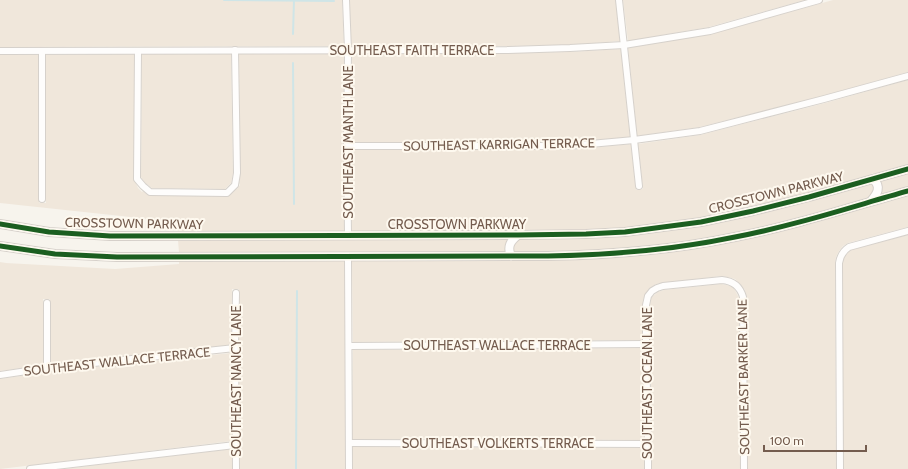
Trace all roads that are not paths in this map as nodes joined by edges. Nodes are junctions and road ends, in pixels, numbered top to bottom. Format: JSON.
{"nodes":[{"id":1,"x":346,"y":0,"type":"edge"},
{"id":2,"x":619,"y":0,"type":"edge"},
{"id":3,"x":819,"y":0,"type":"edge"},
{"id":4,"x":624,"y":45,"type":"junction"},
{"id":5,"x":235,"y":50,"type":"junction"},
{"id":6,"x":348,"y":50,"type":"junction"},
{"id":7,"x":0,"y":51,"type":"edge"},
{"id":8,"x":42,"y":51,"type":"junction"},
{"id":9,"x":138,"y":51,"type":"junction"},
{"id":10,"x":908,"y":76,"type":"edge"},
{"id":11,"x":634,"y":140,"type":"junction"},
{"id":12,"x":347,"y":146,"type":"junction"},
{"id":13,"x":908,"y":169,"type":"edge"},
{"id":14,"x":873,"y":179,"type":"junction"},
{"id":15,"x":639,"y":186,"type":"dead end"},
{"id":16,"x":908,"y":191,"type":"edge"},
{"id":17,"x":42,"y":199,"type":"dead end"},
{"id":18,"x":871,"y":201,"type":"junction"},
{"id":19,"x":0,"y":224,"type":"edge"},
{"id":20,"x":908,"y":231,"type":"edge"},
{"id":21,"x":518,"y":235,"type":"junction"},
{"id":22,"x":348,"y":236,"type":"junction"},
{"id":23,"x":0,"y":246,"type":"edge"},
{"id":24,"x":511,"y":256,"type":"junction"},
{"id":25,"x":348,"y":257,"type":"junction"},
{"id":26,"x":692,"y":284,"type":"joint"},
{"id":27,"x":236,"y":293,"type":"dead end"},
{"id":28,"x":47,"y":303,"type":"dead end"},
{"id":29,"x":646,"y":344,"type":"junction"},
{"id":30,"x":349,"y":346,"type":"junction"},
{"id":31,"x":235,"y":348,"type":"junction"},
{"id":32,"x":48,"y":368,"type":"junction"},
{"id":33,"x":0,"y":375,"type":"edge"},
{"id":34,"x":349,"y":443,"type":"junction"},
{"id":35,"x":648,"y":444,"type":"junction"},
{"id":36,"x":235,"y":445,"type":"junction"},
{"id":37,"x":30,"y":469,"type":"edge"},
{"id":38,"x":236,"y":469,"type":"edge"},
{"id":39,"x":349,"y":469,"type":"edge"},
{"id":40,"x":648,"y":469,"type":"edge"},
{"id":41,"x":744,"y":469,"type":"edge"},
{"id":42,"x":840,"y":469,"type":"edge"}],
"edges":[{"from":1,"to":6,"type":"street","name":"SOUTHEAST MANTH LANE"},
{"from":2,"to":4,"type":"street"},
{"from":3,"to":4,"type":"street","name":"SOUTHEAST FAITH TERRACE"},
{"from":4,"to":6,"type":"street","name":"SOUTHEAST FAITH TERRACE"},
{"from":4,"to":11,"type":"street"},
{"from":5,"to":6,"type":"street","name":"SOUTHEAST FAITH TERRACE"},
{"from":5,"to":9,"type":"street","name":"SOUTHEAST FAITH TERRACE"},
{"from":5,"to":9,"type":"street"},
{"from":6,"to":12,"type":"street","name":"SOUTHEAST MANTH LANE"},
{"from":7,"to":8,"type":"street","name":"SOUTHEAST FAITH TERRACE"},
{"from":8,"to":9,"type":"street","name":"SOUTHEAST FAITH TERRACE"},
{"from":8,"to":17,"type":"street"},
{"from":10,"to":11,"type":"street","name":"SOUTHEAST KARRIGAN TERRACE"},
{"from":11,"to":12,"type":"street","name":"SOUTHEAST KARRIGAN TERRACE"},
{"from":11,"to":15,"type":"street"},
{"from":12,"to":22,"type":"street","name":"SOUTHEAST MANTH LANE"},
{"from":13,"to":14,"type":"main road","name":"CROSSTOWN PARKWAY"},
{"from":14,"to":18,"type":"main road"},
{"from":14,"to":21,"type":"main road","name":"CROSSTOWN PARKWAY"},
{"from":16,"to":18,"type":"main road"},
{"from":18,"to":24,"type":"main road"},
{"from":19,"to":22,"type":"main road","name":"CROSSTOWN PARKWAY"},
{"from":20,"to":42,"type":"street"},
{"from":21,"to":22,"type":"main road","name":"CROSSTOWN PARKWAY"},
{"from":21,"to":24,"type":"main road"},
{"from":23,"to":25,"type":"main road"},
{"from":24,"to":25,"type":"main road"},
{"from":25,"to":30,"type":"street"},
{"from":26,"to":29,"type":"street","name":"SOUTHEAST OCEAN LANE"},
{"from":26,"to":41,"type":"street","name":"SOUTHEAST BARKER LANE"},
{"from":27,"to":31,"type":"street","name":"SOUTHEAST NANCY LANE"},
{"from":28,"to":32,"type":"street"},
{"from":29,"to":30,"type":"street","name":"SOUTHEAST WALLACE TERRACE"},
{"from":29,"to":35,"type":"street","name":"SOUTHEAST OCEAN LANE"},
{"from":30,"to":34,"type":"street"},
{"from":31,"to":32,"type":"street","name":"SOUTHEAST WALLACE TERRACE"},
{"from":31,"to":36,"type":"street","name":"SOUTHEAST NANCY LANE"},
{"from":32,"to":33,"type":"street","name":"SOUTHEAST WALLACE TERRACE"},
{"from":34,"to":35,"type":"street","name":"SOUTHEAST VOLKERTS TERRACE"},
{"from":34,"to":39,"type":"street"},
{"from":35,"to":40,"type":"street","name":"SOUTHEAST OCEAN LANE"},
{"from":36,"to":37,"type":"street"},
{"from":36,"to":38,"type":"street","name":"SOUTHEAST NANCY LANE"}]}
